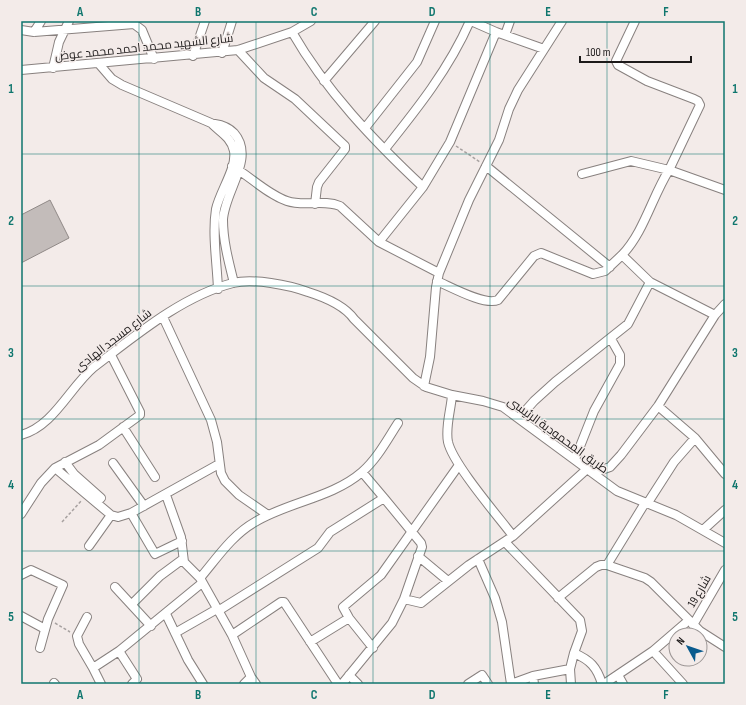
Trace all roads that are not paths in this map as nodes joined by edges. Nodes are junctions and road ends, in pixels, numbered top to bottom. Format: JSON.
{"nodes":[{"id":1,"x":41,"y":21,"type":"edge"},
{"id":2,"x":69,"y":21,"type":"edge"},
{"id":3,"x":84,"y":21,"type":"edge"},
{"id":4,"x":205,"y":21,"type":"edge"},
{"id":5,"x":232,"y":21,"type":"edge"},
{"id":6,"x":311,"y":21,"type":"edge"},
{"id":7,"x":375,"y":21,"type":"edge"},
{"id":8,"x":435,"y":21,"type":"edge"},
{"id":9,"x":471,"y":21,"type":"edge"},
{"id":10,"x":510,"y":21,"type":"edge"},
{"id":11,"x":562,"y":21,"type":"edge"},
{"id":12,"x":635,"y":21,"type":"edge"},
{"id":13,"x":108,"y":24,"type":"edge"},
{"id":14,"x":78,"y":28,"type":"junction"},
{"id":15,"x":21,"y":30,"type":"edge"},
{"id":16,"x":64,"y":30,"type":"junction"},
{"id":17,"x":34,"y":32,"type":"junction"},
{"id":18,"x":292,"y":32,"type":"junction"},
{"id":19,"x":500,"y":33,"type":"junction"},
{"id":20,"x":544,"y":49,"type":"junction"},
{"id":21,"x":238,"y":50,"type":"junction"},
{"id":22,"x":222,"y":53,"type":"junction"},
{"id":23,"x":193,"y":56,"type":"junction"},
{"id":24,"x":154,"y":59,"type":"junction"},
{"id":25,"x":99,"y":64,"type":"junction"},
{"id":26,"x":53,"y":68,"type":"junction"},
{"id":27,"x":21,"y":70,"type":"edge"},
{"id":28,"x":324,"y":81,"type":"junction"},
{"id":29,"x":365,"y":128,"type":"junction"},
{"id":30,"x":384,"y":149,"type":"junction"},
{"id":31,"x":486,"y":166,"type":"junction"},
{"id":32,"x":235,"y":168,"type":"junction"},
{"id":33,"x":669,"y":170,"type":"junction"},
{"id":34,"x":582,"y":174,"type":"dead end"},
{"id":35,"x":423,"y":187,"type":"junction"},
{"id":36,"x":725,"y":190,"type":"edge"},
{"id":37,"x":315,"y":204,"type":"junction"},
{"id":38,"x":380,"y":242,"type":"junction"},
{"id":39,"x":622,"y":255,"type":"junction"},
{"id":40,"x":610,"y":267,"type":"junction"},
{"id":41,"x":439,"y":273,"type":"junction"},
{"id":42,"x":437,"y":281,"type":"junction"},
{"id":43,"x":650,"y":282,"type":"junction"},
{"id":44,"x":234,"y":283,"type":"junction"},
{"id":45,"x":218,"y":289,"type":"junction"},
{"id":46,"x":725,"y":304,"type":"edge"},
{"id":47,"x":715,"y":315,"type":"junction"},
{"id":48,"x":163,"y":317,"type":"junction"},
{"id":49,"x":611,"y":339,"type":"junction"},
{"id":50,"x":111,"y":355,"type":"junction"},
{"id":51,"x":424,"y":386,"type":"junction"},
{"id":52,"x":452,"y":395,"type":"junction"},
{"id":53,"x":658,"y":406,"type":"junction"},
{"id":54,"x":519,"y":418,"type":"junction"},
{"id":55,"x":398,"y":423,"type":"dead end"},
{"id":56,"x":123,"y":427,"type":"junction"},
{"id":57,"x":21,"y":435,"type":"edge"},
{"id":58,"x":695,"y":438,"type":"junction"},
{"id":59,"x":575,"y":459,"type":"junction"},
{"id":60,"x":65,"y":462,"type":"junction"},
{"id":61,"x":113,"y":463,"type":"dead end"},
{"id":62,"x":219,"y":464,"type":"junction"},
{"id":63,"x":459,"y":464,"type":"junction"},
{"id":64,"x":55,"y":468,"type":"junction"},
{"id":65,"x":590,"y":471,"type":"junction"},
{"id":66,"x":362,"y":472,"type":"junction"},
{"id":67,"x":725,"y":474,"type":"edge"},
{"id":68,"x":155,"y":477,"type":"dead end"},
{"id":69,"x":166,"y":495,"type":"junction"},
{"id":70,"x":101,"y":498,"type":"dead end"},
{"id":71,"x":384,"y":498,"type":"junction"},
{"id":72,"x":24,"y":502,"type":"edge"},
{"id":73,"x":646,"y":503,"type":"junction"},
{"id":74,"x":144,"y":506,"type":"junction"},
{"id":75,"x":725,"y":510,"type":"edge"},
{"id":76,"x":132,"y":513,"type":"junction"},
{"id":77,"x":21,"y":514,"type":"edge"},
{"id":78,"x":111,"y":515,"type":"junction"},
{"id":79,"x":268,"y":515,"type":"junction"},
{"id":80,"x":703,"y":530,"type":"junction"},
{"id":81,"x":413,"y":532,"type":"junction"},
{"id":82,"x":513,"y":536,"type":"junction"},
{"id":83,"x":182,"y":541,"type":"junction"},
{"id":84,"x":505,"y":542,"type":"junction"},
{"id":85,"x":725,"y":543,"type":"edge"},
{"id":86,"x":89,"y":546,"type":"dead end"},
{"id":87,"x":418,"y":556,"type":"junction"},
{"id":88,"x":478,"y":558,"type":"junction"},
{"id":89,"x":183,"y":559,"type":"junction"},
{"id":90,"x":607,"y":565,"type":"junction"},
{"id":91,"x":725,"y":570,"type":"edge"},
{"id":92,"x":21,"y":575,"type":"edge"},
{"id":93,"x":201,"y":580,"type":"junction"},
{"id":94,"x":448,"y":581,"type":"junction"},
{"id":95,"x":115,"y":588,"type":"dead end"},
{"id":96,"x":558,"y":598,"type":"junction"},
{"id":97,"x":404,"y":599,"type":"junction"},
{"id":98,"x":132,"y":604,"type":"junction"},
{"id":99,"x":218,"y":610,"type":"junction"},
{"id":100,"x":166,"y":614,"type":"junction"},
{"id":101,"x":21,"y":616,"type":"edge"},
{"id":102,"x":87,"y":616,"type":"dead end"},
{"id":103,"x":349,"y":618,"type":"junction"},
{"id":104,"x":691,"y":622,"type":"junction"},
{"id":105,"x":151,"y":626,"type":"junction"},
{"id":106,"x":45,"y":628,"type":"junction"},
{"id":107,"x":176,"y":633,"type":"junction"},
{"id":108,"x":232,"y":634,"type":"junction"},
{"id":109,"x":310,"y":642,"type":"junction"},
{"id":110,"x":725,"y":647,"type":"edge"},
{"id":111,"x":40,"y":648,"type":"dead end"},
{"id":112,"x":373,"y":648,"type":"junction"},
{"id":113,"x":119,"y":651,"type":"junction"},
{"id":114,"x":653,"y":651,"type":"junction"},
{"id":115,"x":574,"y":653,"type":"junction"},
{"id":116,"x":93,"y":668,"type":"junction"},
{"id":117,"x":570,"y":668,"type":"junction"},
{"id":118,"x":349,"y":675,"type":"junction"},
{"id":119,"x":618,"y":675,"type":"junction"},
{"id":120,"x":533,"y":680,"type":"edge"},
{"id":121,"x":254,"y":681,"type":"edge"},
{"id":122,"x":101,"y":684,"type":"edge"},
{"id":123,"x":132,"y":684,"type":"edge"},
{"id":124,"x":203,"y":684,"type":"edge"},
{"id":125,"x":244,"y":684,"type":"edge"},
{"id":126,"x":338,"y":684,"type":"edge"},
{"id":127,"x":342,"y":684,"type":"edge"},
{"id":128,"x":358,"y":684,"type":"edge"},
{"id":129,"x":468,"y":684,"type":"edge"},
{"id":130,"x":488,"y":684,"type":"edge"},
{"id":131,"x":510,"y":684,"type":"edge"},
{"id":132,"x":571,"y":684,"type":"edge"},
{"id":133,"x":603,"y":684,"type":"edge"},
{"id":134,"x":622,"y":684,"type":"edge"},
{"id":135,"x":683,"y":684,"type":"edge"}],
"edges":[{"from":1,"to":17,"type":"street"},
{"from":2,"to":16,"type":"street"},
{"from":3,"to":14,"type":"street"},
{"from":4,"to":23,"type":"street"},
{"from":5,"to":22,"type":"street"},
{"from":6,"to":18,"type":"street","name":"شارع الشهيد محمد احمد محمد عوض"},
{"from":7,"to":28,"type":"street"},
{"from":8,"to":29,"type":"street"},
{"from":9,"to":19,"type":"street"},
{"from":9,"to":30,"type":"street"},
{"from":10,"to":19,"type":"street"},
{"from":11,"to":20,"type":"street"},
{"from":12,"to":33,"type":"street"},
{"from":13,"to":14,"type":"street"},
{"from":13,"to":24,"type":"street"},
{"from":14,"to":16,"type":"street"},
{"from":15,"to":17,"type":"street"},
{"from":16,"to":17,"type":"street"},
{"from":16,"to":26,"type":"street"},
{"from":18,"to":21,"type":"street","name":"شارع الشهيد محمد احمد محمد عوض"},
{"from":18,"to":28,"type":"street"},
{"from":19,"to":20,"type":"street"},
{"from":19,"to":35,"type":"street"},
{"from":20,"to":31,"type":"street"},
{"from":21,"to":22,"type":"street","name":"شارع الشهيد محمد احمد محمد عوض"},
{"from":21,"to":37,"type":"street"},
{"from":22,"to":23,"type":"street","name":"شارع الشهيد محمد احمد محمد عوض"},
{"from":23,"to":24,"type":"street","name":"شارع الشهيد محمد احمد محمد عوض"},
{"from":24,"to":25,"type":"street","name":"شارع الشهيد محمد احمد محمد عوض"},
{"from":25,"to":26,"type":"street","name":"شارع الشهيد محمد احمد محمد عوض"},
{"from":25,"to":32,"type":"street"},
{"from":26,"to":27,"type":"street","name":"شارع الشهيد محمد احمد محمد عوض"},
{"from":28,"to":29,"type":"street"},
{"from":29,"to":30,"type":"street"},
{"from":30,"to":35,"type":"street"},
{"from":31,"to":40,"type":"street"},
{"from":31,"to":41,"type":"street"},
{"from":32,"to":37,"type":"street"},
{"from":32,"to":44,"type":"street"},
{"from":32,"to":45,"type":"street"},
{"from":33,"to":34,"type":"street"},
{"from":33,"to":36,"type":"street"},
{"from":33,"to":39,"type":"street"},
{"from":35,"to":38,"type":"street"},
{"from":37,"to":38,"type":"street"},
{"from":38,"to":41,"type":"street"},
{"from":39,"to":40,"type":"street"},
{"from":39,"to":43,"type":"street"},
{"from":40,"to":42,"type":"street"},
{"from":41,"to":42,"type":"street"},
{"from":42,"to":51,"type":"street"},
{"from":43,"to":47,"type":"street"},
{"from":43,"to":49,"type":"street"},
{"from":44,"to":45,"type":"street","name":"شارع مسجد الهادى"},
{"from":44,"to":51,"type":"street","name":"طريق المحمودية الرئيسى"},
{"from":45,"to":48,"type":"street","name":"شارع مسجد الهادى"},
{"from":46,"to":47,"type":"street"},
{"from":47,"to":53,"type":"street"},
{"from":48,"to":50,"type":"street","name":"شارع مسجد الهادى"},
{"from":48,"to":62,"type":"street"},
{"from":49,"to":54,"type":"street"},
{"from":49,"to":59,"type":"street"},
{"from":50,"to":56,"type":"street"},
{"from":50,"to":57,"type":"street","name":"شارع مسجد الهادى"},
{"from":51,"to":52,"type":"street","name":"طريق المحمودية الرئيسى"},
{"from":52,"to":54,"type":"street","name":"طريق المحمودية الرئيسى"},
{"from":52,"to":63,"type":"street"},
{"from":53,"to":58,"type":"street"},
{"from":53,"to":65,"type":"street"},
{"from":54,"to":59,"type":"street","name":"طريق المحمودية الرئيسى"},
{"from":55,"to":66,"type":"street"},
{"from":56,"to":60,"type":"street"},
{"from":56,"to":68,"type":"street"},
{"from":58,"to":67,"type":"street"},
{"from":58,"to":73,"type":"street"},
{"from":59,"to":65,"type":"street","name":"طريق المحمودية الرئيسى"},
{"from":60,"to":64,"type":"street"},
{"from":60,"to":70,"type":"street"},
{"from":61,"to":74,"type":"street"},
{"from":62,"to":69,"type":"street"},
{"from":62,"to":79,"type":"street"},
{"from":63,"to":81,"type":"street"},
{"from":63,"to":82,"type":"street"},
{"from":64,"to":72,"type":"street"},
{"from":64,"to":78,"type":"street"},
{"from":65,"to":73,"type":"street","name":"طريق المحمودية الرئيسى"},
{"from":65,"to":82,"type":"street"},
{"from":66,"to":71,"type":"street"},
{"from":66,"to":79,"type":"street"},
{"from":69,"to":74,"type":"street"},
{"from":69,"to":83,"type":"street"},
{"from":71,"to":81,"type":"street"},
{"from":71,"to":99,"type":"street"},
{"from":72,"to":77,"type":"street"},
{"from":73,"to":80,"type":"street","name":"طريق المحمودية الرئيسى"},
{"from":73,"to":90,"type":"street"},
{"from":74,"to":76,"type":"street"},
{"from":75,"to":80,"type":"street"},
{"from":76,"to":78,"type":"street"},
{"from":76,"to":83,"type":"street"},
{"from":78,"to":86,"type":"street"},
{"from":79,"to":93,"type":"street"},
{"from":80,"to":85,"type":"street","name":"طريق المحمودية الرئيسى"},
{"from":81,"to":87,"type":"street"},
{"from":81,"to":103,"type":"street"},
{"from":82,"to":84,"type":"street"},
{"from":83,"to":89,"type":"street"},
{"from":84,"to":88,"type":"street"},
{"from":84,"to":96,"type":"street"},
{"from":87,"to":94,"type":"street"},
{"from":87,"to":97,"type":"street"},
{"from":88,"to":94,"type":"street"},
{"from":88,"to":131,"type":"street"},
{"from":89,"to":93,"type":"street"},
{"from":89,"to":98,"type":"street"},
{"from":90,"to":96,"type":"street"},
{"from":90,"to":104,"type":"street"},
{"from":91,"to":104,"type":"street","name":"شارع 19"},
{"from":92,"to":106,"type":"street"},
{"from":93,"to":99,"type":"street"},
{"from":93,"to":100,"type":"street"},
{"from":94,"to":97,"type":"street"},
{"from":95,"to":98,"type":"street"},
{"from":96,"to":115,"type":"street"},
{"from":97,"to":112,"type":"street"},
{"from":98,"to":105,"type":"street"},
{"from":99,"to":107,"type":"street"},
{"from":99,"to":108,"type":"street"},
{"from":100,"to":105,"type":"street"},
{"from":100,"to":107,"type":"street"},
{"from":101,"to":106,"type":"street"},
{"from":102,"to":116,"type":"street"},
{"from":103,"to":109,"type":"street"},
{"from":103,"to":112,"type":"street"},
{"from":104,"to":110,"type":"street"},
{"from":104,"to":114,"type":"street","name":"شارع 19"},
{"from":105,"to":113,"type":"street"},
{"from":106,"to":111,"type":"street"},
{"from":107,"to":124,"type":"street"},
{"from":108,"to":109,"type":"street"},
{"from":108,"to":121,"type":"street"},
{"from":109,"to":126,"type":"street"},
{"from":112,"to":118,"type":"street"},
{"from":113,"to":116,"type":"street"},
{"from":113,"to":123,"type":"street"},
{"from":114,"to":119,"type":"street","name":"شارع 19"},
{"from":114,"to":135,"type":"street"},
{"from":115,"to":117,"type":"street"},
{"from":115,"to":133,"type":"street"},
{"from":116,"to":122,"type":"street"},
{"from":117,"to":120,"type":"street"},
{"from":117,"to":132,"type":"street"},
{"from":118,"to":127,"type":"street"},
{"from":118,"to":128,"type":"street"},
{"from":119,"to":133,"type":"street","name":"شارع 19"},
{"from":119,"to":134,"type":"street"},
{"from":120,"to":131,"type":"street"},
{"from":121,"to":125,"type":"street"},
{"from":129,"to":130,"type":"street"}]}
